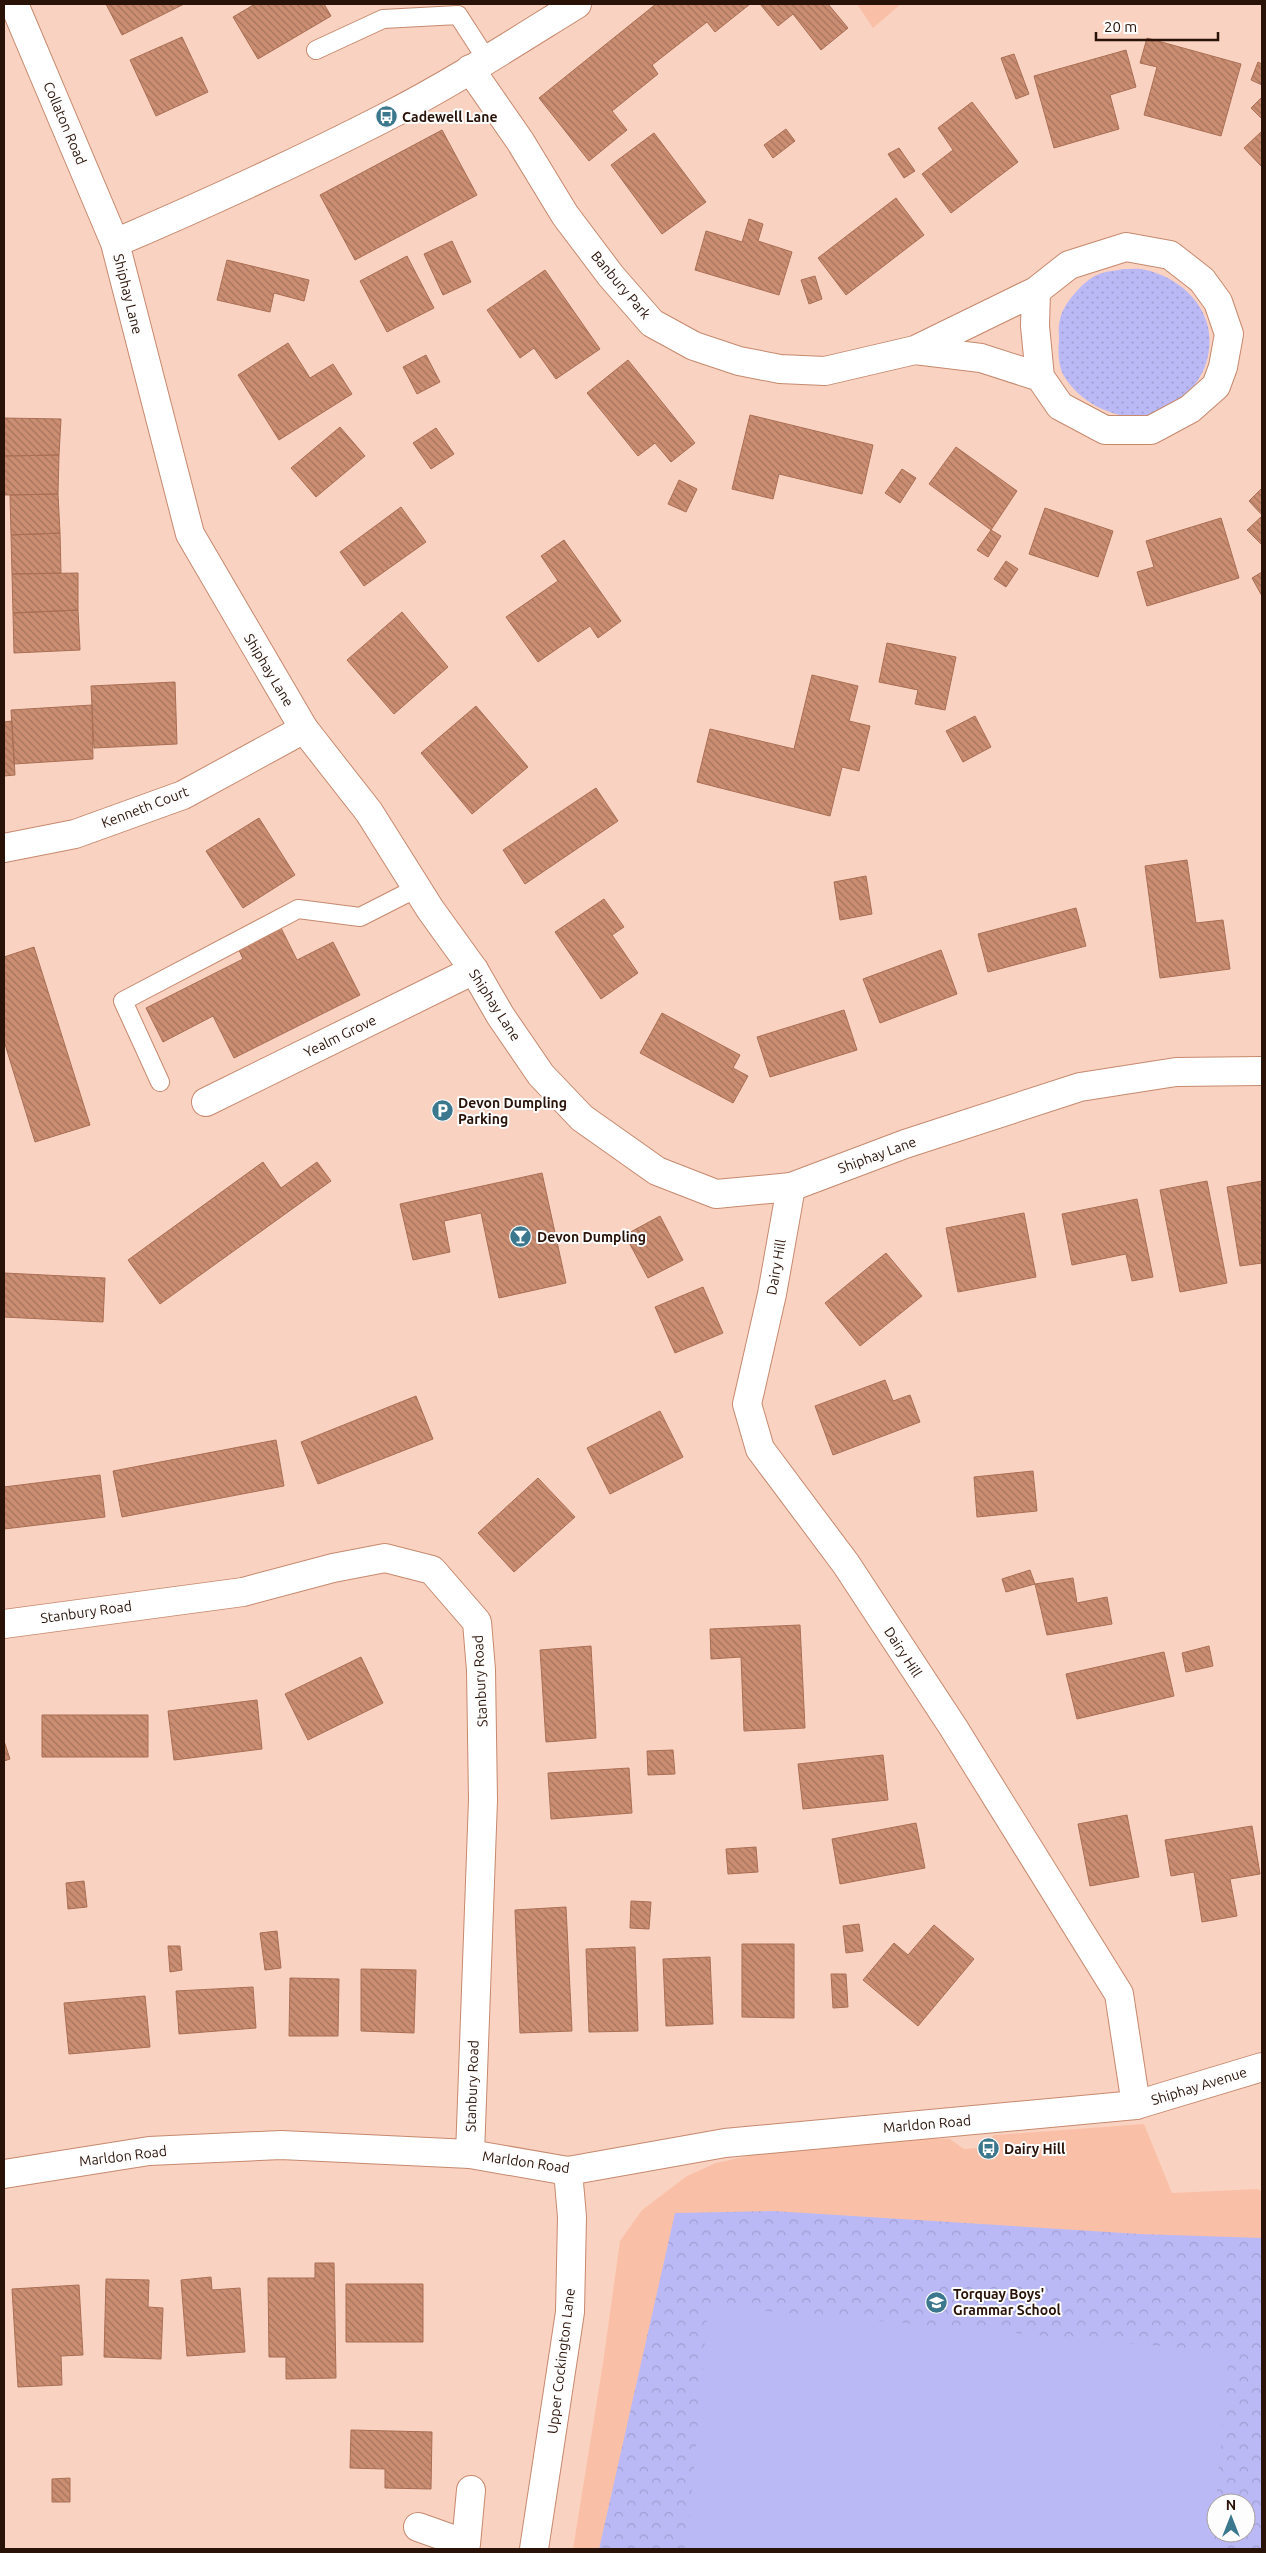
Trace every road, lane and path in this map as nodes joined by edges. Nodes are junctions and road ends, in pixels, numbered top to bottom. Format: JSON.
{"nodes":[{"id":1,"x":14,"y":4,"type":"edge"},
{"id":2,"x":578,"y":4,"type":"edge"},
{"id":3,"x":316,"y":50,"type":"dead end"},
{"id":4,"x":478,"y":64,"type":"junction"},
{"id":5,"x":115,"y":243,"type":"junction"},
{"id":6,"x":1036,"y":291,"type":"junction"},
{"id":7,"x":915,"y":350,"type":"junction"},
{"id":8,"x":1040,"y":377,"type":"junction"},
{"id":9,"x":304,"y":729,"type":"junction"},
{"id":10,"x":4,"y":848,"type":"edge"},
{"id":11,"x":417,"y":888,"type":"junction"},
{"id":12,"x":474,"y":970,"type":"junction"},
{"id":13,"x":1262,"y":1071,"type":"edge"},
{"id":14,"x":160,"y":1082,"type":"dead end"},
{"id":15,"x":206,"y":1102,"type":"dead end"},
{"id":16,"x":791,"y":1187,"type":"junction"},
{"id":17,"x":4,"y":1624,"type":"edge"},
{"id":18,"x":1262,"y":2067,"type":"edge"},
{"id":19,"x":1136,"y":2105,"type":"junction"},
{"id":20,"x":470,"y":2154,"type":"junction"},
{"id":21,"x":568,"y":2171,"type":"junction"},
{"id":22,"x":4,"y":2174,"type":"edge"},
{"id":23,"x":472,"y":2490,"type":"dead end"},
{"id":24,"x":418,"y":2527,"type":"dead end"},
{"id":25,"x":465,"y":2547,"type":"edge"},
{"id":26,"x":534,"y":2549,"type":"edge"}],
"edges":[{"from":1,"to":5,"type":"street","name":"Collaton Road"},
{"from":2,"to":4,"type":"street"},
{"from":3,"to":4,"type":"lane"},
{"from":4,"to":5,"type":"street"},
{"from":4,"to":7,"type":"street","name":"Banbury Park"},
{"from":5,"to":9,"type":"street","name":"Shiphay Lane"},
{"from":6,"to":7,"type":"street","name":"Banbury Park"},
{"from":6,"to":8,"type":"street","name":"Banbury Park"},
{"from":6,"to":8,"type":"street","name":"Banbury Park"},
{"from":7,"to":8,"type":"street","name":"Banbury Park"},
{"from":9,"to":10,"type":"street","name":"Kenneth Court"},
{"from":9,"to":11,"type":"street","name":"Shiphay Lane"},
{"from":11,"to":12,"type":"street","name":"Shiphay Lane"},
{"from":11,"to":14,"type":"lane"},
{"from":12,"to":15,"type":"street","name":"Yealm Grove"},
{"from":12,"to":16,"type":"street","name":"Shiphay Lane"},
{"from":13,"to":16,"type":"street","name":"Shiphay Lane"},
{"from":16,"to":19,"type":"street","name":"Dairy Hill"},
{"from":17,"to":20,"type":"street","name":"Stanbury Road"},
{"from":18,"to":19,"type":"street","name":"Shiphay Avenue"},
{"from":19,"to":21,"type":"street","name":"Marldon Road"},
{"from":20,"to":21,"type":"street","name":"Marldon Road"},
{"from":20,"to":22,"type":"street","name":"Marldon Road"},
{"from":21,"to":26,"type":"street","name":"Upper Cockington Lane"},
{"from":23,"to":25,"type":"street"},
{"from":24,"to":25,"type":"street"}]}
